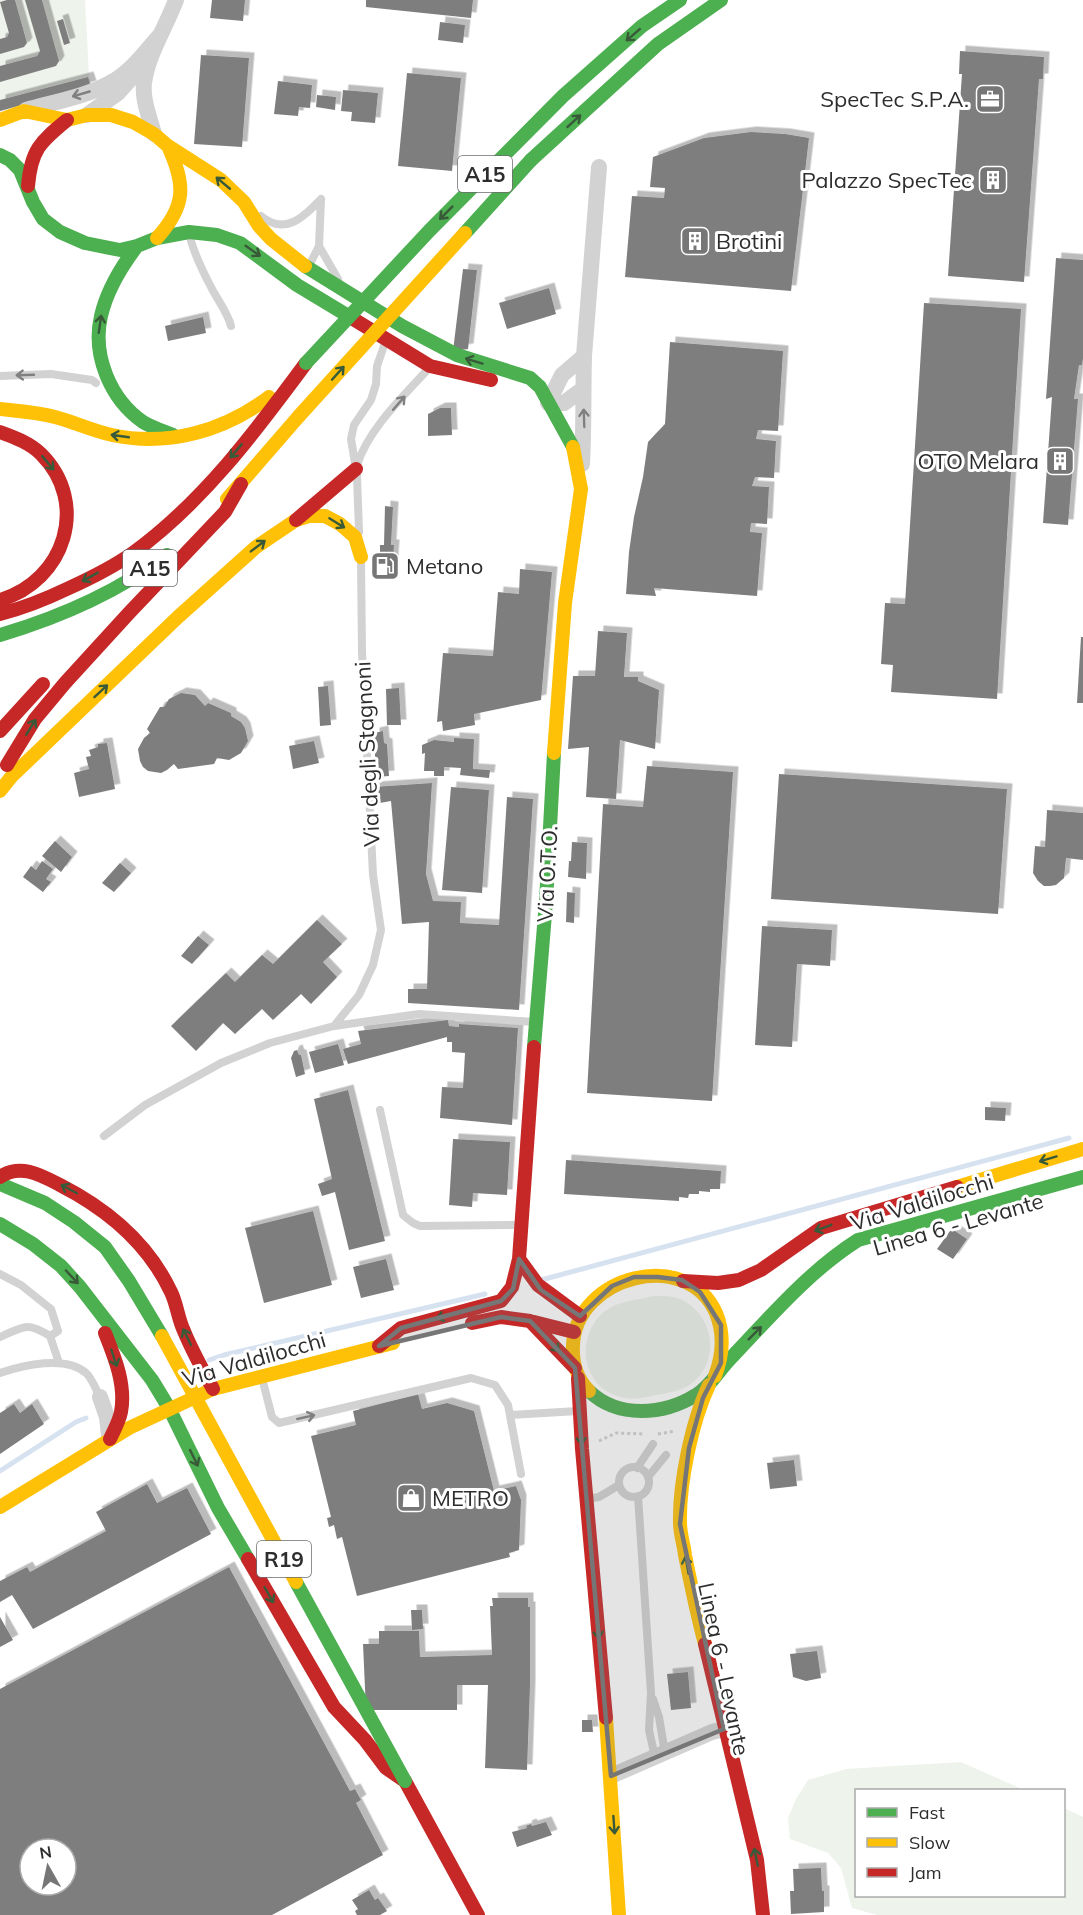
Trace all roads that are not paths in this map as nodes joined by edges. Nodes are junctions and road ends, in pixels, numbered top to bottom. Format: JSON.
{"nodes":[{"id":1,"x":176,"y":0,"type":"edge"},
{"id":2,"x":680,"y":0,"type":"edge"},
{"id":3,"x":721,"y":0,"type":"edge"},
{"id":4,"x":160,"y":35,"type":"junction"},
{"id":5,"x":24,"y":111,"type":"junction"},
{"id":6,"x":87,"y":115,"type":"junction"},
{"id":7,"x":0,"y":120,"type":"edge"},
{"id":8,"x":67,"y":120,"type":"junction"},
{"id":9,"x":154,"y":134,"type":"junction"},
{"id":10,"x":168,"y":147,"type":"junction"},
{"id":11,"x":0,"y":155,"type":"edge"},
{"id":12,"x":599,"y":167,"type":"dead end"},
{"id":13,"x":28,"y":186,"type":"junction"},
{"id":14,"x":244,"y":202,"type":"junction"},
{"id":15,"x":189,"y":232,"type":"junction"},
{"id":16,"x":157,"y":237,"type":"junction"},
{"id":17,"x":137,"y":246,"type":"junction"},
{"id":18,"x":319,"y":246,"type":"junction"},
{"id":19,"x":275,"y":267,"type":"junction"},
{"id":20,"x":308,"y":268,"type":"junction"},
{"id":21,"x":344,"y":290,"type":"junction"},
{"id":22,"x":231,"y":326,"type":"dead end"},
{"id":23,"x":386,"y":340,"type":"junction"},
{"id":24,"x":437,"y":345,"type":"junction"},
{"id":25,"x":584,"y":356,"type":"junction"},
{"id":26,"x":91,"y":360,"type":"dead end"},
{"id":27,"x":430,"y":366,"type":"junction"},
{"id":28,"x":562,"y":375,"type":"junction"},
{"id":29,"x":0,"y":376,"type":"edge"},
{"id":30,"x":102,"y":382,"type":"junction"},
{"id":31,"x":527,"y":388,"type":"junction"},
{"id":32,"x":583,"y":389,"type":"junction"},
{"id":33,"x":269,"y":403,"type":"junction"},
{"id":34,"x":548,"y":403,"type":"junction"},
{"id":35,"x":0,"y":410,"type":"edge"},
{"id":36,"x":0,"y":432,"type":"edge"},
{"id":37,"x":178,"y":436,"type":"junction"},
{"id":38,"x":356,"y":469,"type":"junction"},
{"id":39,"x":241,"y":484,"type":"junction"},
{"id":40,"x":581,"y":489,"type":"junction"},
{"id":41,"x":296,"y":520,"type":"junction"},
{"id":42,"x":361,"y":557,"type":"junction"},
{"id":43,"x":0,"y":600,"type":"edge"},
{"id":44,"x":129,"y":613,"type":"junction"},
{"id":45,"x":0,"y":614,"type":"edge"},
{"id":46,"x":0,"y":634,"type":"edge"},
{"id":47,"x":34,"y":693,"type":"junction"},
{"id":48,"x":8,"y":703,"type":"dead end"},
{"id":49,"x":0,"y":731,"type":"edge"},
{"id":50,"x":0,"y":777,"type":"edge"},
{"id":51,"x":0,"y":791,"type":"edge"},
{"id":52,"x":536,"y":1022,"type":"junction"},
{"id":53,"x":334,"y":1026,"type":"junction"},
{"id":54,"x":380,"y":1110,"type":"dead end"},
{"id":55,"x":104,"y":1137,"type":"dead end"},
{"id":56,"x":1083,"y":1149,"type":"edge"},
{"id":57,"x":0,"y":1177,"type":"edge"},
{"id":58,"x":1083,"y":1177,"type":"edge"},
{"id":59,"x":0,"y":1184,"type":"edge"},
{"id":60,"x":0,"y":1224,"type":"edge"},
{"id":61,"x":521,"y":1225,"type":"junction"},
{"id":62,"x":519,"y":1259,"type":"junction"},
{"id":63,"x":0,"y":1274,"type":"edge"},
{"id":64,"x":682,"y":1280,"type":"junction"},
{"id":65,"x":501,"y":1301,"type":"joint"},
{"id":66,"x":93,"y":1304,"type":"junction"},
{"id":67,"x":579,"y":1316,"type":"junction"},
{"id":68,"x":530,"y":1321,"type":"junction"},
{"id":69,"x":574,"y":1332,"type":"junction"},
{"id":70,"x":50,"y":1336,"type":"junction"},
{"id":71,"x":0,"y":1337,"type":"edge"},
{"id":72,"x":379,"y":1346,"type":"junction"},
{"id":73,"x":59,"y":1363,"type":"junction"},
{"id":74,"x":0,"y":1373,"type":"edge"},
{"id":75,"x":577,"y":1373,"type":"junction"},
{"id":76,"x":262,"y":1376,"type":"junction"},
{"id":77,"x":712,"y":1381,"type":"junction"},
{"id":78,"x":213,"y":1389,"type":"junction"},
{"id":79,"x":100,"y":1397,"type":"joint"},
{"id":80,"x":170,"y":1408,"type":"junction"},
{"id":81,"x":579,"y":1411,"type":"junction"},
{"id":82,"x":510,"y":1416,"type":"junction"},
{"id":83,"x":110,"y":1439,"type":"junction"},
{"id":84,"x":653,"y":1444,"type":"dead end"},
{"id":85,"x":666,"y":1455,"type":"dead end"},
{"id":86,"x":638,"y":1468,"type":"junction"},
{"id":87,"x":521,"y":1474,"type":"dead end"},
{"id":88,"x":648,"y":1477,"type":"junction"},
{"id":89,"x":619,"y":1485,"type":"junction"},
{"id":90,"x":638,"y":1497,"type":"junction"},
{"id":91,"x":587,"y":1499,"type":"junction"},
{"id":92,"x":0,"y":1507,"type":"edge"},
{"id":93,"x":724,"y":1729,"type":"junction"},
{"id":94,"x":660,"y":1755,"type":"junction"},
{"id":95,"x":611,"y":1776,"type":"junction"},
{"id":96,"x":405,"y":1781,"type":"junction"},
{"id":97,"x":478,"y":1915,"type":"edge"},
{"id":98,"x":619,"y":1915,"type":"edge"},
{"id":99,"x":763,"y":1915,"type":"edge"}],
"edges":[{"from":1,"to":4,"type":"street"},
{"from":2,"to":33,"type":"main road","name":"A15","number":"A15","one_way":true,"bridge":true},
{"from":39,"to":3,"type":"main road","name":"A15","number":"A15","one_way":true,"bridge":true},
{"from":4,"to":5,"type":"street","one_way":true},
{"from":4,"to":6,"type":"street"},
{"from":4,"to":9,"type":"street"},
{"from":5,"to":7,"type":"main road"},
{"from":5,"to":8,"type":"main road"},
{"from":6,"to":8,"type":"main road"},
{"from":6,"to":9,"type":"main road"},
{"from":8,"to":13,"type":"main road"},
{"from":9,"to":10,"type":"main road"},
{"from":14,"to":10,"type":"main road","one_way":true},
{"from":10,"to":16,"type":"main road"},
{"from":11,"to":13,"type":"main road"},
{"from":12,"to":25,"type":"street","name":"Via O.T.O."},
{"from":13,"to":17,"type":"main road"},
{"from":14,"to":18,"type":"lane"},
{"from":14,"to":20,"type":"main road"},
{"from":15,"to":16,"type":"main road"},
{"from":15,"to":19,"type":"main road","one_way":true},
{"from":15,"to":22,"type":"lane"},
{"from":16,"to":17,"type":"main road"},
{"from":30,"to":17,"type":"main road","one_way":true},
{"from":18,"to":20,"type":"lane"},
{"from":18,"to":21,"type":"lane"},
{"from":19,"to":20,"type":"lane"},
{"from":19,"to":23,"type":"main road"},
{"from":20,"to":21,"type":"main road"},
{"from":21,"to":24,"type":"main road"},
{"from":23,"to":27,"type":"main road"},
{"from":23,"to":38,"type":"lane","name":"Via degli Stagnoni"},
{"from":24,"to":27,"type":"lane"},
{"from":31,"to":24,"type":"main road","one_way":true},
{"from":25,"to":28,"type":"street"},
{"from":25,"to":32,"type":"street","name":"Via O.T.O."},
{"from":26,"to":30,"type":"lane"},
{"from":27,"to":31,"type":"main road"},
{"from":38,"to":27,"type":"lane","one_way":true},
{"from":28,"to":31,"type":"street"},
{"from":28,"to":34,"type":"street"},
{"from":30,"to":29,"type":"lane","one_way":true},
{"from":30,"to":37,"type":"main road"},
{"from":31,"to":34,"type":"main road","name":"Via O.T.O."},
{"from":32,"to":34,"type":"street"},
{"from":40,"to":32,"type":"street","name":"Via O.T.O.","one_way":true},
{"from":33,"to":37,"type":"main road"},
{"from":33,"to":45,"type":"main road","name":"A15","number":"A15","one_way":true},
{"from":34,"to":40,"type":"main road","name":"Via O.T.O."},
{"from":37,"to":35,"type":"main road","one_way":true},
{"from":36,"to":43,"type":"main road","one_way":true},
{"from":38,"to":41,"type":"main road"},
{"from":38,"to":42,"type":"lane","name":"Via degli Stagnoni"},
{"from":39,"to":44,"type":"main road"},
{"from":39,"to":46,"type":"main road","name":"A15","number":"A15"},
{"from":40,"to":52,"type":"main road","name":"Via O.T.O."},
{"from":41,"to":42,"type":"main road","one_way":true},
{"from":51,"to":41,"type":"main road","one_way":true},
{"from":42,"to":53,"type":"lane","name":"Via degli Stagnoni"},
{"from":44,"to":47,"type":"main road"},
{"from":50,"to":44,"type":"main road","one_way":true},
{"from":47,"to":48,"type":"main road"},
{"from":47,"to":49,"type":"main road"},
{"from":52,"to":53,"type":"lane"},
{"from":52,"to":61,"type":"main road","name":"Via O.T.O."},
{"from":53,"to":55,"type":"lane"},
{"from":54,"to":61,"type":"lane"},
{"from":56,"to":64,"type":"main road","name":"Via Valdilocchi","one_way":true},
{"from":78,"to":57,"type":"main road","one_way":true},
{"from":77,"to":58,"type":"main road","name":"Via Valdilocchi","one_way":true},
{"from":59,"to":96,"type":"main road","number":"R19","bridge":true},
{"from":60,"to":66,"type":"main road","one_way":true},
{"from":61,"to":62,"type":"main road","name":"Via O.T.O."},
{"from":62,"to":65,"type":"main road","name":"Via O.T.O."},
{"from":62,"to":67,"type":"main road"},
{"from":63,"to":70,"type":"lane"},
{"from":64,"to":67,"type":"main road"},
{"from":64,"to":77,"type":"main road"},
{"from":65,"to":72,"type":"main road","name":"Via Valdilocchi","one_way":true},
{"from":66,"to":80,"type":"main road"},
{"from":66,"to":83,"type":"main road","one_way":true},
{"from":67,"to":69,"type":"main road"},
{"from":68,"to":69,"type":"main road"},
{"from":68,"to":72,"type":"main road"},
{"from":68,"to":75,"type":"main road","one_way":true},
{"from":69,"to":75,"type":"main road"},
{"from":70,"to":71,"type":"lane"},
{"from":70,"to":73,"type":"lane"},
{"from":72,"to":76,"type":"main road","name":"Via Valdilocchi"},
{"from":73,"to":74,"type":"lane"},
{"from":73,"to":79,"type":"lane"},
{"from":75,"to":77,"type":"main road"},
{"from":75,"to":81,"type":"main road"},
{"from":76,"to":78,"type":"main road","name":"Via Valdilocchi"},
{"from":76,"to":82,"type":"lane","one_way":true},
{"from":93,"to":77,"type":"main road","one_way":true},
{"from":78,"to":80,"type":"main road","name":"Via Valdilocchi"},
{"from":79,"to":83,"type":"street"},
{"from":80,"to":83,"type":"main road","name":"Via Valdilocchi"},
{"from":80,"to":96,"type":"main road","one_way":true},
{"from":81,"to":82,"type":"lane"},
{"from":81,"to":91,"type":"main road","one_way":true},
{"from":82,"to":87,"type":"lane"},
{"from":83,"to":92,"type":"main road","name":"Via Valdilocchi"},
{"from":84,"to":86,"type":"lane"},
{"from":85,"to":88,"type":"lane"},
{"from":86,"to":88,"type":"lane"},
{"from":86,"to":89,"type":"lane"},
{"from":88,"to":90,"type":"lane"},
{"from":89,"to":90,"type":"lane"},
{"from":89,"to":91,"type":"lane"},
{"from":90,"to":94,"type":"lane"},
{"from":91,"to":95,"type":"main road","one_way":true},
{"from":93,"to":94,"type":"street"},
{"from":99,"to":93,"type":"main road","one_way":true},
{"from":94,"to":95,"type":"street"},
{"from":95,"to":98,"type":"main road","one_way":true},
{"from":96,"to":97,"type":"main road","number":"R19"}]}
